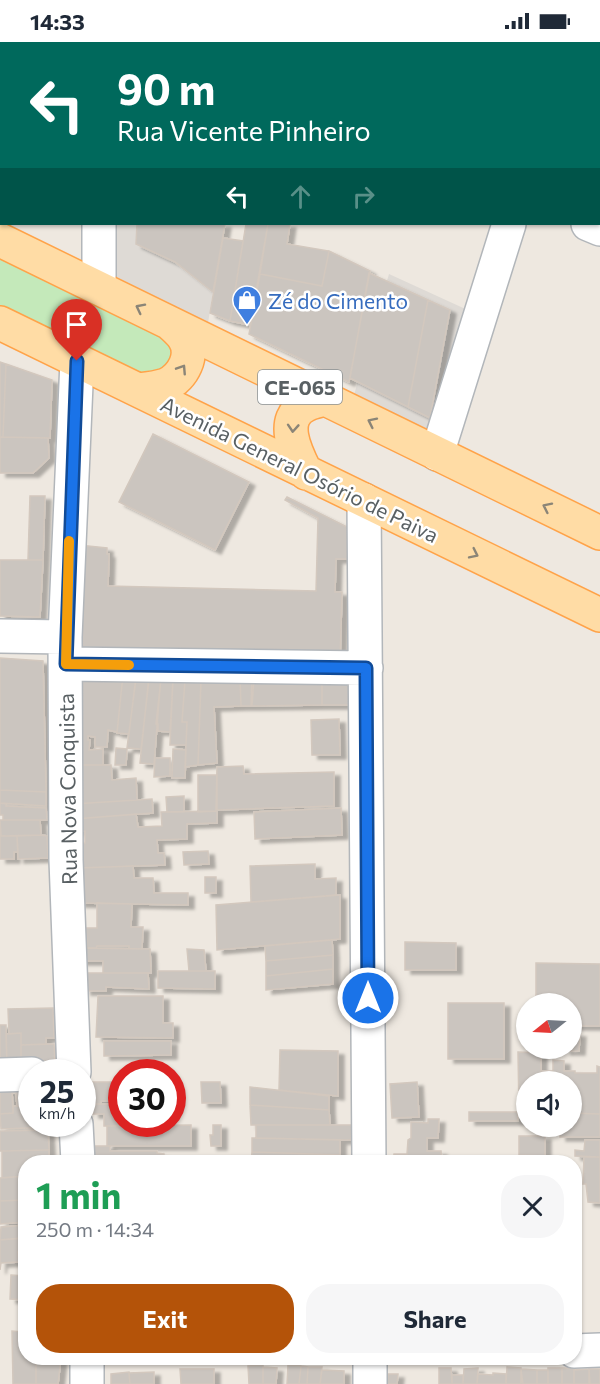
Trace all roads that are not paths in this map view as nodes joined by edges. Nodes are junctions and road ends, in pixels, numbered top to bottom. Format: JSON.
{"nodes":[{"id":1,"x":99,"y":225,"type":"edge"},
{"id":2,"x":509,"y":225,"type":"edge"},
{"id":3,"x":2,"y":237,"type":"edge"},
{"id":4,"x":99,"y":287,"type":"junction"},
{"id":5,"x":0,"y":323,"type":"edge"},
{"id":6,"x":171,"y":324,"type":"junction"},
{"id":7,"x":77,"y":361,"type":"junction"},
{"id":8,"x":138,"y":390,"type":"junction"},
{"id":9,"x":324,"y":399,"type":"junction"},
{"id":10,"x":437,"y":454,"type":"junction"},
{"id":11,"x":306,"y":473,"type":"junction"},
{"id":12,"x":364,"y":500,"type":"junction"},
{"id":13,"x":600,"y":533,"type":"edge"},
{"id":14,"x":600,"y":615,"type":"edge"},
{"id":15,"x":0,"y":636,"type":"edge"},
{"id":16,"x":65,"y":651,"type":"junction"},
{"id":17,"x":366,"y":668,"type":"junction"},
{"id":18,"x":74,"y":1059,"type":"edge"},
{"id":19,"x":18,"y":1074,"type":"edge"},
{"id":20,"x":0,"y":1075,"type":"edge"},
{"id":21,"x":77,"y":1137,"type":"edge"},
{"id":22,"x":78,"y":1155,"type":"edge"},
{"id":23,"x":369,"y":1155,"type":"edge"},
{"id":24,"x":600,"y":1350,"type":"edge"},
{"id":25,"x":582,"y":1351,"type":"edge"},
{"id":26,"x":87,"y":1365,"type":"edge"},
{"id":27,"x":370,"y":1365,"type":"edge"},
{"id":28,"x":87,"y":1384,"type":"edge"},
{"id":29,"x":370,"y":1384,"type":"edge"}],
"edges":[{"from":1,"to":4,"type":"street"},
{"from":2,"to":10,"type":"street"},
{"from":3,"to":4,"type":"main road","number":"CE-065"},
{"from":6,"to":4,"type":"main road","number":"CE-065","one_way":true},
{"from":5,"to":7,"type":"main road","name":"Avenida General Osório de Paiva"},
{"from":8,"to":6,"type":"main road","one_way":true},
{"from":6,"to":9,"type":"main road","number":"CE-065"},
{"from":7,"to":8,"type":"main road","name":"Avenida General Osório de Paiva"},
{"from":7,"to":16,"type":"street","name":"Rua Nova Conquista"},
{"from":8,"to":11,"type":"main road","name":"Avenida General Osório de Paiva"},
{"from":10,"to":9,"type":"main road","number":"CE-065","one_way":true},
{"from":9,"to":11,"type":"main road","one_way":true},
{"from":13,"to":10,"type":"main road","number":"CE-065","one_way":true},
{"from":11,"to":12,"type":"main road","name":"Avenida General Osório de Paiva"},
{"from":12,"to":14,"type":"main road","name":"Avenida General Osório de Paiva","one_way":true},
{"from":12,"to":17,"type":"street"},
{"from":15,"to":16,"type":"street"},
{"from":16,"to":17,"type":"street"},
{"from":16,"to":18,"type":"street","name":"Rua Nova Conquista"},
{"from":17,"to":23,"type":"street"},
{"from":19,"to":20,"type":"street"},
{"from":21,"to":22,"type":"street"},
{"from":24,"to":25,"type":"street"},
{"from":26,"to":28,"type":"street"},
{"from":27,"to":29,"type":"street"}]}
